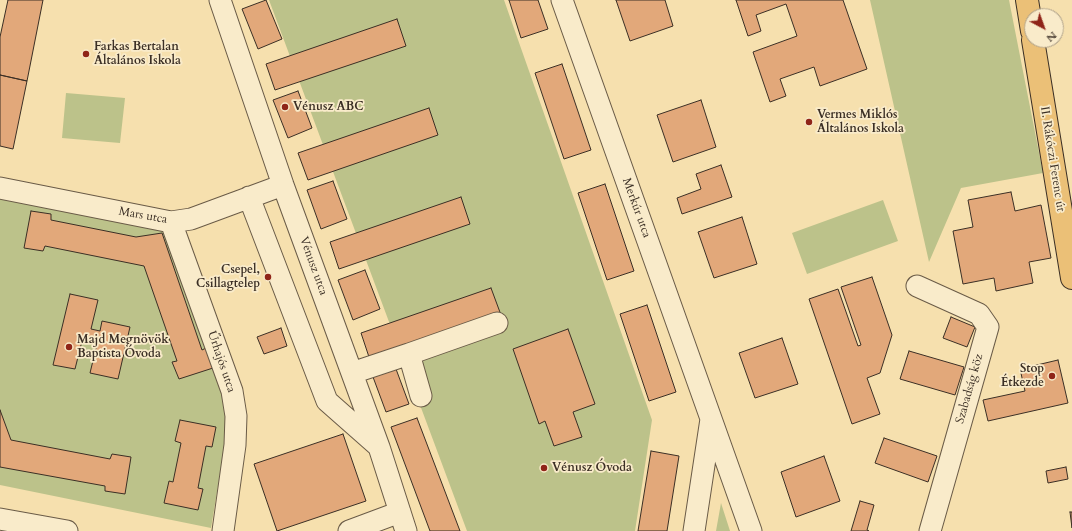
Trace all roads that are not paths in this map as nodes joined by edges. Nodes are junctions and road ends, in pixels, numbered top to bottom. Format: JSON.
{"nodes":[{"id":1,"x":220,"y":0,"type":"edge"},
{"id":2,"x":562,"y":0,"type":"edge"},
{"id":3,"x":1034,"y":48,"type":"edge"},
{"id":4,"x":283,"y":185,"type":"junction"},
{"id":5,"x":0,"y":188,"type":"edge"},
{"id":6,"x":249,"y":197,"type":"junction"},
{"id":7,"x":171,"y":222,"type":"junction"},
{"id":8,"x":1068,"y":239,"type":"edge"},
{"id":9,"x":1072,"y":278,"type":"edge"},
{"id":10,"x":917,"y":286,"type":"dead end"},
{"id":11,"x":497,"y":323,"type":"dead end"},
{"id":12,"x":409,"y":354,"type":"junction"},
{"id":13,"x":352,"y":373,"type":"junction"},
{"id":14,"x":421,"y":396,"type":"dead end"},
{"id":15,"x":711,"y":417,"type":"junction"},
{"id":16,"x":379,"y":447,"type":"junction"},
{"id":17,"x":0,"y":519,"type":"edge"},
{"id":18,"x":403,"y":522,"type":"edge"},
{"id":19,"x":67,"y":531,"type":"edge"},
{"id":20,"x":223,"y":531,"type":"edge"},
{"id":21,"x":349,"y":531,"type":"edge"},
{"id":22,"x":694,"y":531,"type":"edge"},
{"id":23,"x":751,"y":531,"type":"edge"},
{"id":24,"x":930,"y":531,"type":"edge"}],
"edges":[{"from":1,"to":4,"type":"street","name":"Vénusz utca"},
{"from":2,"to":15,"type":"street","name":"Merkúr utca"},
{"from":3,"to":8,"type":"main road","name":"II. Rákóczi Ferenc út"},
{"from":4,"to":6,"type":"street","name":"Mars utca"},
{"from":4,"to":13,"type":"street","name":"Vénusz utca"},
{"from":5,"to":7,"type":"street","name":"Mars utca"},
{"from":6,"to":7,"type":"street","name":"Mars utca"},
{"from":6,"to":16,"type":"street"},
{"from":7,"to":20,"type":"street","name":"Űrhajós utca"},
{"from":8,"to":9,"type":"main road","name":"II. Rákóczi Ferenc út"},
{"from":10,"to":24,"type":"street","name":"Szabadság köz"},
{"from":11,"to":12,"type":"street"},
{"from":12,"to":13,"type":"street"},
{"from":12,"to":14,"type":"street"},
{"from":13,"to":16,"type":"street","name":"Vénusz utca"},
{"from":15,"to":22,"type":"street","name":"Merkúr utca"},
{"from":15,"to":23,"type":"street","name":"Merkúr utca"},
{"from":16,"to":18,"type":"street","name":"Vénusz utca"},
{"from":17,"to":19,"type":"street"},
{"from":18,"to":21,"type":"street"}]}
